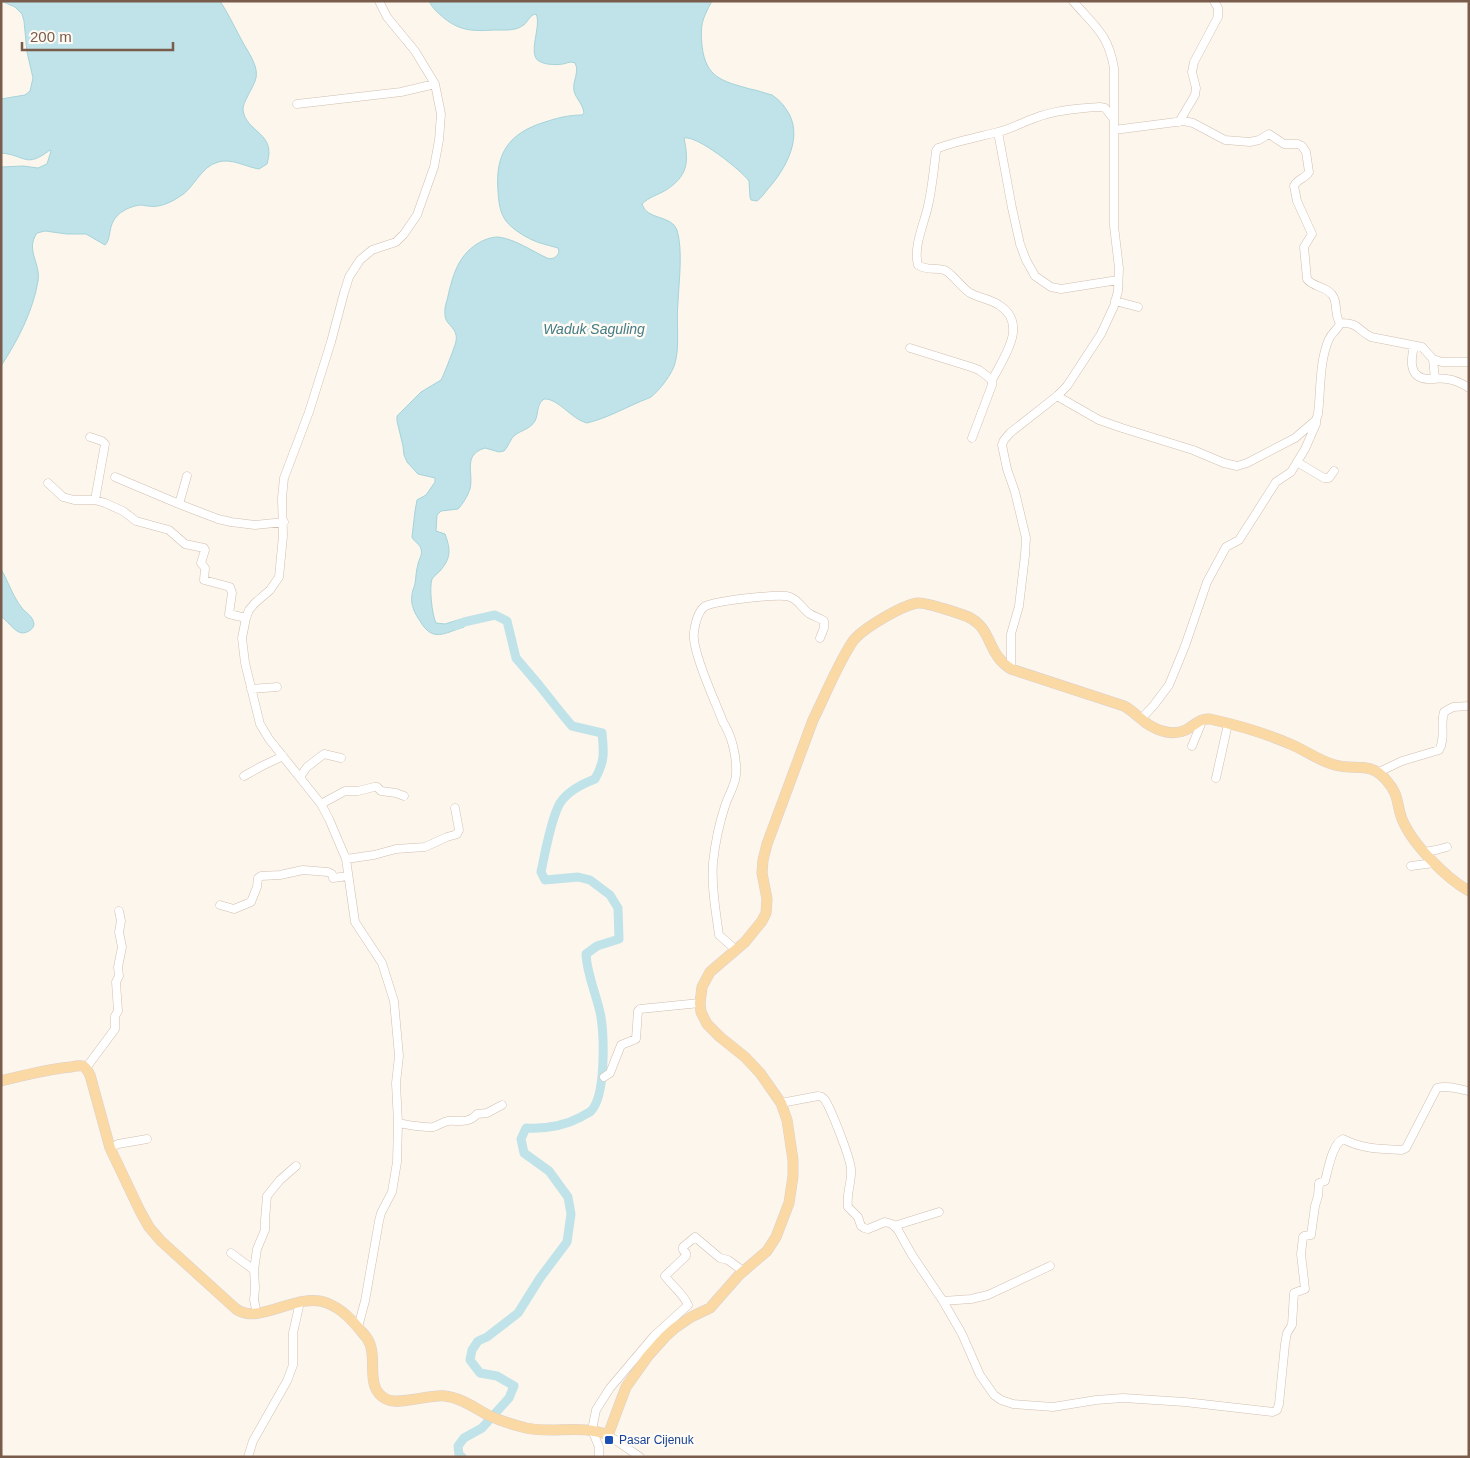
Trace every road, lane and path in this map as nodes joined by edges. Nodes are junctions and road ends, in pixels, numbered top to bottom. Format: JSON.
{"nodes":[{"id":1,"x":379,"y":1,"type":"edge"},
{"id":2,"x":1073,"y":1,"type":"edge"},
{"id":3,"x":1214,"y":1,"type":"edge"},
{"id":4,"x":435,"y":84,"type":"junction"},
{"id":5,"x":297,"y":104,"type":"dead end"},
{"id":6,"x":1113,"y":118,"type":"junction"},
{"id":7,"x":1179,"y":122,"type":"junction"},
{"id":8,"x":1114,"y":130,"type":"junction"},
{"id":9,"x":998,"y":132,"type":"junction"},
{"id":10,"x":1118,"y":280,"type":"junction"},
{"id":11,"x":1115,"y":301,"type":"junction"},
{"id":12,"x":1138,"y":307,"type":"dead end"},
{"id":13,"x":1340,"y":323,"type":"junction"},
{"id":14,"x":1414,"y":346,"type":"junction"},
{"id":15,"x":910,"y":348,"type":"dead end"},
{"id":16,"x":1433,"y":359,"type":"junction"},
{"id":17,"x":1469,"y":362,"type":"edge"},
{"id":18,"x":1435,"y":379,"type":"junction"},
{"id":19,"x":992,"y":380,"type":"junction"},
{"id":20,"x":1469,"y":388,"type":"edge"},
{"id":21,"x":1057,"y":396,"type":"junction"},
{"id":22,"x":1316,"y":420,"type":"junction"},
{"id":23,"x":90,"y":436,"type":"dead end"},
{"id":24,"x":972,"y":438,"type":"dead end"},
{"id":25,"x":1297,"y":462,"type":"junction"},
{"id":26,"x":1334,"y":471,"type":"dead end"},
{"id":27,"x":187,"y":476,"type":"dead end"},
{"id":28,"x":115,"y":477,"type":"dead end"},
{"id":29,"x":48,"y":483,"type":"dead end"},
{"id":30,"x":95,"y":500,"type":"junction"},
{"id":31,"x":179,"y":504,"type":"junction"},
{"id":32,"x":284,"y":522,"type":"junction"},
{"id":33,"x":246,"y":618,"type":"junction"},
{"id":34,"x":820,"y":638,"type":"dead end"},
{"id":35,"x":1011,"y":669,"type":"junction"},
{"id":36,"x":277,"y":687,"type":"dead end"},
{"id":37,"x":251,"y":689,"type":"junction"},
{"id":38,"x":1469,"y":706,"type":"edge"},
{"id":39,"x":1140,"y":719,"type":"junction"},
{"id":40,"x":1203,"y":719,"type":"junction"},
{"id":41,"x":1228,"y":724,"type":"junction"},
{"id":42,"x":1192,"y":746,"type":"dead end"},
{"id":43,"x":283,"y":756,"type":"junction"},
{"id":44,"x":341,"y":758,"type":"dead end"},
{"id":45,"x":1379,"y":772,"type":"junction"},
{"id":46,"x":244,"y":776,"type":"dead end"},
{"id":47,"x":300,"y":777,"type":"junction"},
{"id":48,"x":1216,"y":778,"type":"dead end"},
{"id":49,"x":404,"y":796,"type":"dead end"},
{"id":50,"x":321,"y":804,"type":"junction"},
{"id":51,"x":455,"y":808,"type":"dead end"},
{"id":52,"x":1447,"y":847,"type":"dead end"},
{"id":53,"x":1424,"y":852,"type":"junction"},
{"id":54,"x":346,"y":859,"type":"junction"},
{"id":55,"x":1434,"y":863,"type":"junction"},
{"id":56,"x":1411,"y":866,"type":"dead end"},
{"id":57,"x":348,"y":876,"type":"junction"},
{"id":58,"x":1469,"y":891,"type":"edge"},
{"id":59,"x":220,"y":905,"type":"dead end"},
{"id":60,"x":119,"y":911,"type":"dead end"},
{"id":61,"x":736,"y":950,"type":"junction"},
{"id":62,"x":700,"y":1003,"type":"junction"},
{"id":63,"x":86,"y":1068,"type":"junction"},
{"id":64,"x":604,"y":1077,"type":"dead end"},
{"id":65,"x":1,"y":1081,"type":"edge"},
{"id":66,"x":1469,"y":1091,"type":"edge"},
{"id":67,"x":781,"y":1103,"type":"junction"},
{"id":68,"x":502,"y":1105,"type":"dead end"},
{"id":69,"x":398,"y":1123,"type":"junction"},
{"id":70,"x":147,"y":1139,"type":"dead end"},
{"id":71,"x":110,"y":1148,"type":"junction"},
{"id":72,"x":296,"y":1166,"type":"dead end"},
{"id":73,"x":939,"y":1212,"type":"dead end"},
{"id":74,"x":894,"y":1226,"type":"junction"},
{"id":75,"x":231,"y":1253,"type":"dead end"},
{"id":76,"x":1050,"y":1266,"type":"dead end"},
{"id":77,"x":737,"y":1267,"type":"junction"},
{"id":78,"x":254,"y":1270,"type":"junction"},
{"id":79,"x":943,"y":1301,"type":"junction"},
{"id":80,"x":300,"y":1302,"type":"junction"},
{"id":81,"x":257,"y":1314,"type":"junction"},
{"id":82,"x":358,"y":1327,"type":"junction"},
{"id":83,"x":592,"y":1430,"type":"junction"},
{"id":84,"x":608,"y":1435,"type":"junction"},
{"id":85,"x":624,"y":1445,"type":"junction"},
{"id":86,"x":248,"y":1457,"type":"edge"},
{"id":87,"x":600,"y":1457,"type":"edge"},
{"id":88,"x":624,"y":1457,"type":"edge"},
{"id":89,"x":640,"y":1457,"type":"edge"}],
"edges":[{"from":1,"to":4,"type":"street"},
{"from":2,"to":6,"type":"street"},
{"from":3,"to":7,"type":"street"},
{"from":4,"to":5,"type":"street"},
{"from":4,"to":32,"type":"street"},
{"from":6,"to":8,"type":"street"},
{"from":6,"to":9,"type":"street"},
{"from":7,"to":8,"type":"street"},
{"from":7,"to":13,"type":"street"},
{"from":8,"to":10,"type":"street"},
{"from":9,"to":10,"type":"street"},
{"from":9,"to":19,"type":"street"},
{"from":10,"to":11,"type":"street"},
{"from":11,"to":12,"type":"street"},
{"from":11,"to":21,"type":"street"},
{"from":13,"to":14,"type":"street"},
{"from":13,"to":22,"type":"street"},
{"from":14,"to":16,"type":"street"},
{"from":14,"to":18,"type":"street"},
{"from":15,"to":19,"type":"street"},
{"from":16,"to":17,"type":"street"},
{"from":16,"to":18,"type":"street"},
{"from":18,"to":20,"type":"street"},
{"from":19,"to":24,"type":"street"},
{"from":21,"to":22,"type":"street"},
{"from":21,"to":35,"type":"street"},
{"from":22,"to":25,"type":"street"},
{"from":23,"to":30,"type":"street"},
{"from":25,"to":26,"type":"street"},
{"from":25,"to":39,"type":"street"},
{"from":27,"to":31,"type":"street"},
{"from":28,"to":31,"type":"street"},
{"from":29,"to":30,"type":"street"},
{"from":30,"to":33,"type":"street"},
{"from":31,"to":32,"type":"street"},
{"from":32,"to":33,"type":"street"},
{"from":33,"to":37,"type":"street"},
{"from":34,"to":61,"type":"street"},
{"from":35,"to":39,"type":"main road"},
{"from":35,"to":61,"type":"main road"},
{"from":36,"to":37,"type":"street"},
{"from":37,"to":43,"type":"street"},
{"from":38,"to":45,"type":"street"},
{"from":39,"to":40,"type":"main road"},
{"from":40,"to":41,"type":"main road"},
{"from":40,"to":42,"type":"street"},
{"from":41,"to":45,"type":"main road"},
{"from":41,"to":48,"type":"street"},
{"from":43,"to":46,"type":"street"},
{"from":43,"to":47,"type":"street"},
{"from":44,"to":47,"type":"street"},
{"from":45,"to":53,"type":"main road"},
{"from":47,"to":50,"type":"street"},
{"from":49,"to":50,"type":"street"},
{"from":50,"to":54,"type":"street"},
{"from":51,"to":54,"type":"street"},
{"from":52,"to":53,"type":"street"},
{"from":53,"to":55,"type":"main road"},
{"from":54,"to":57,"type":"street"},
{"from":55,"to":56,"type":"street"},
{"from":55,"to":58,"type":"main road"},
{"from":57,"to":59,"type":"street"},
{"from":57,"to":69,"type":"street"},
{"from":60,"to":63,"type":"street"},
{"from":61,"to":62,"type":"main road"},
{"from":62,"to":64,"type":"street"},
{"from":62,"to":67,"type":"main road"},
{"from":63,"to":65,"type":"main road"},
{"from":63,"to":71,"type":"main road"},
{"from":66,"to":79,"type":"street"},
{"from":67,"to":74,"type":"street"},
{"from":67,"to":77,"type":"main road"},
{"from":68,"to":69,"type":"street"},
{"from":69,"to":82,"type":"street"},
{"from":70,"to":71,"type":"street"},
{"from":71,"to":81,"type":"main road"},
{"from":72,"to":78,"type":"street"},
{"from":73,"to":74,"type":"street"},
{"from":74,"to":79,"type":"street"},
{"from":75,"to":78,"type":"street"},
{"from":76,"to":79,"type":"street"},
{"from":77,"to":83,"type":"street"},
{"from":77,"to":84,"type":"main road"},
{"from":78,"to":81,"type":"street"},
{"from":80,"to":81,"type":"main road"},
{"from":80,"to":82,"type":"main road"},
{"from":80,"to":86,"type":"street"},
{"from":82,"to":83,"type":"main road"},
{"from":83,"to":84,"type":"main road"},
{"from":83,"to":87,"type":"street"},
{"from":84,"to":85,"type":"street"},
{"from":85,"to":88,"type":"street"},
{"from":85,"to":89,"type":"street"}]}
